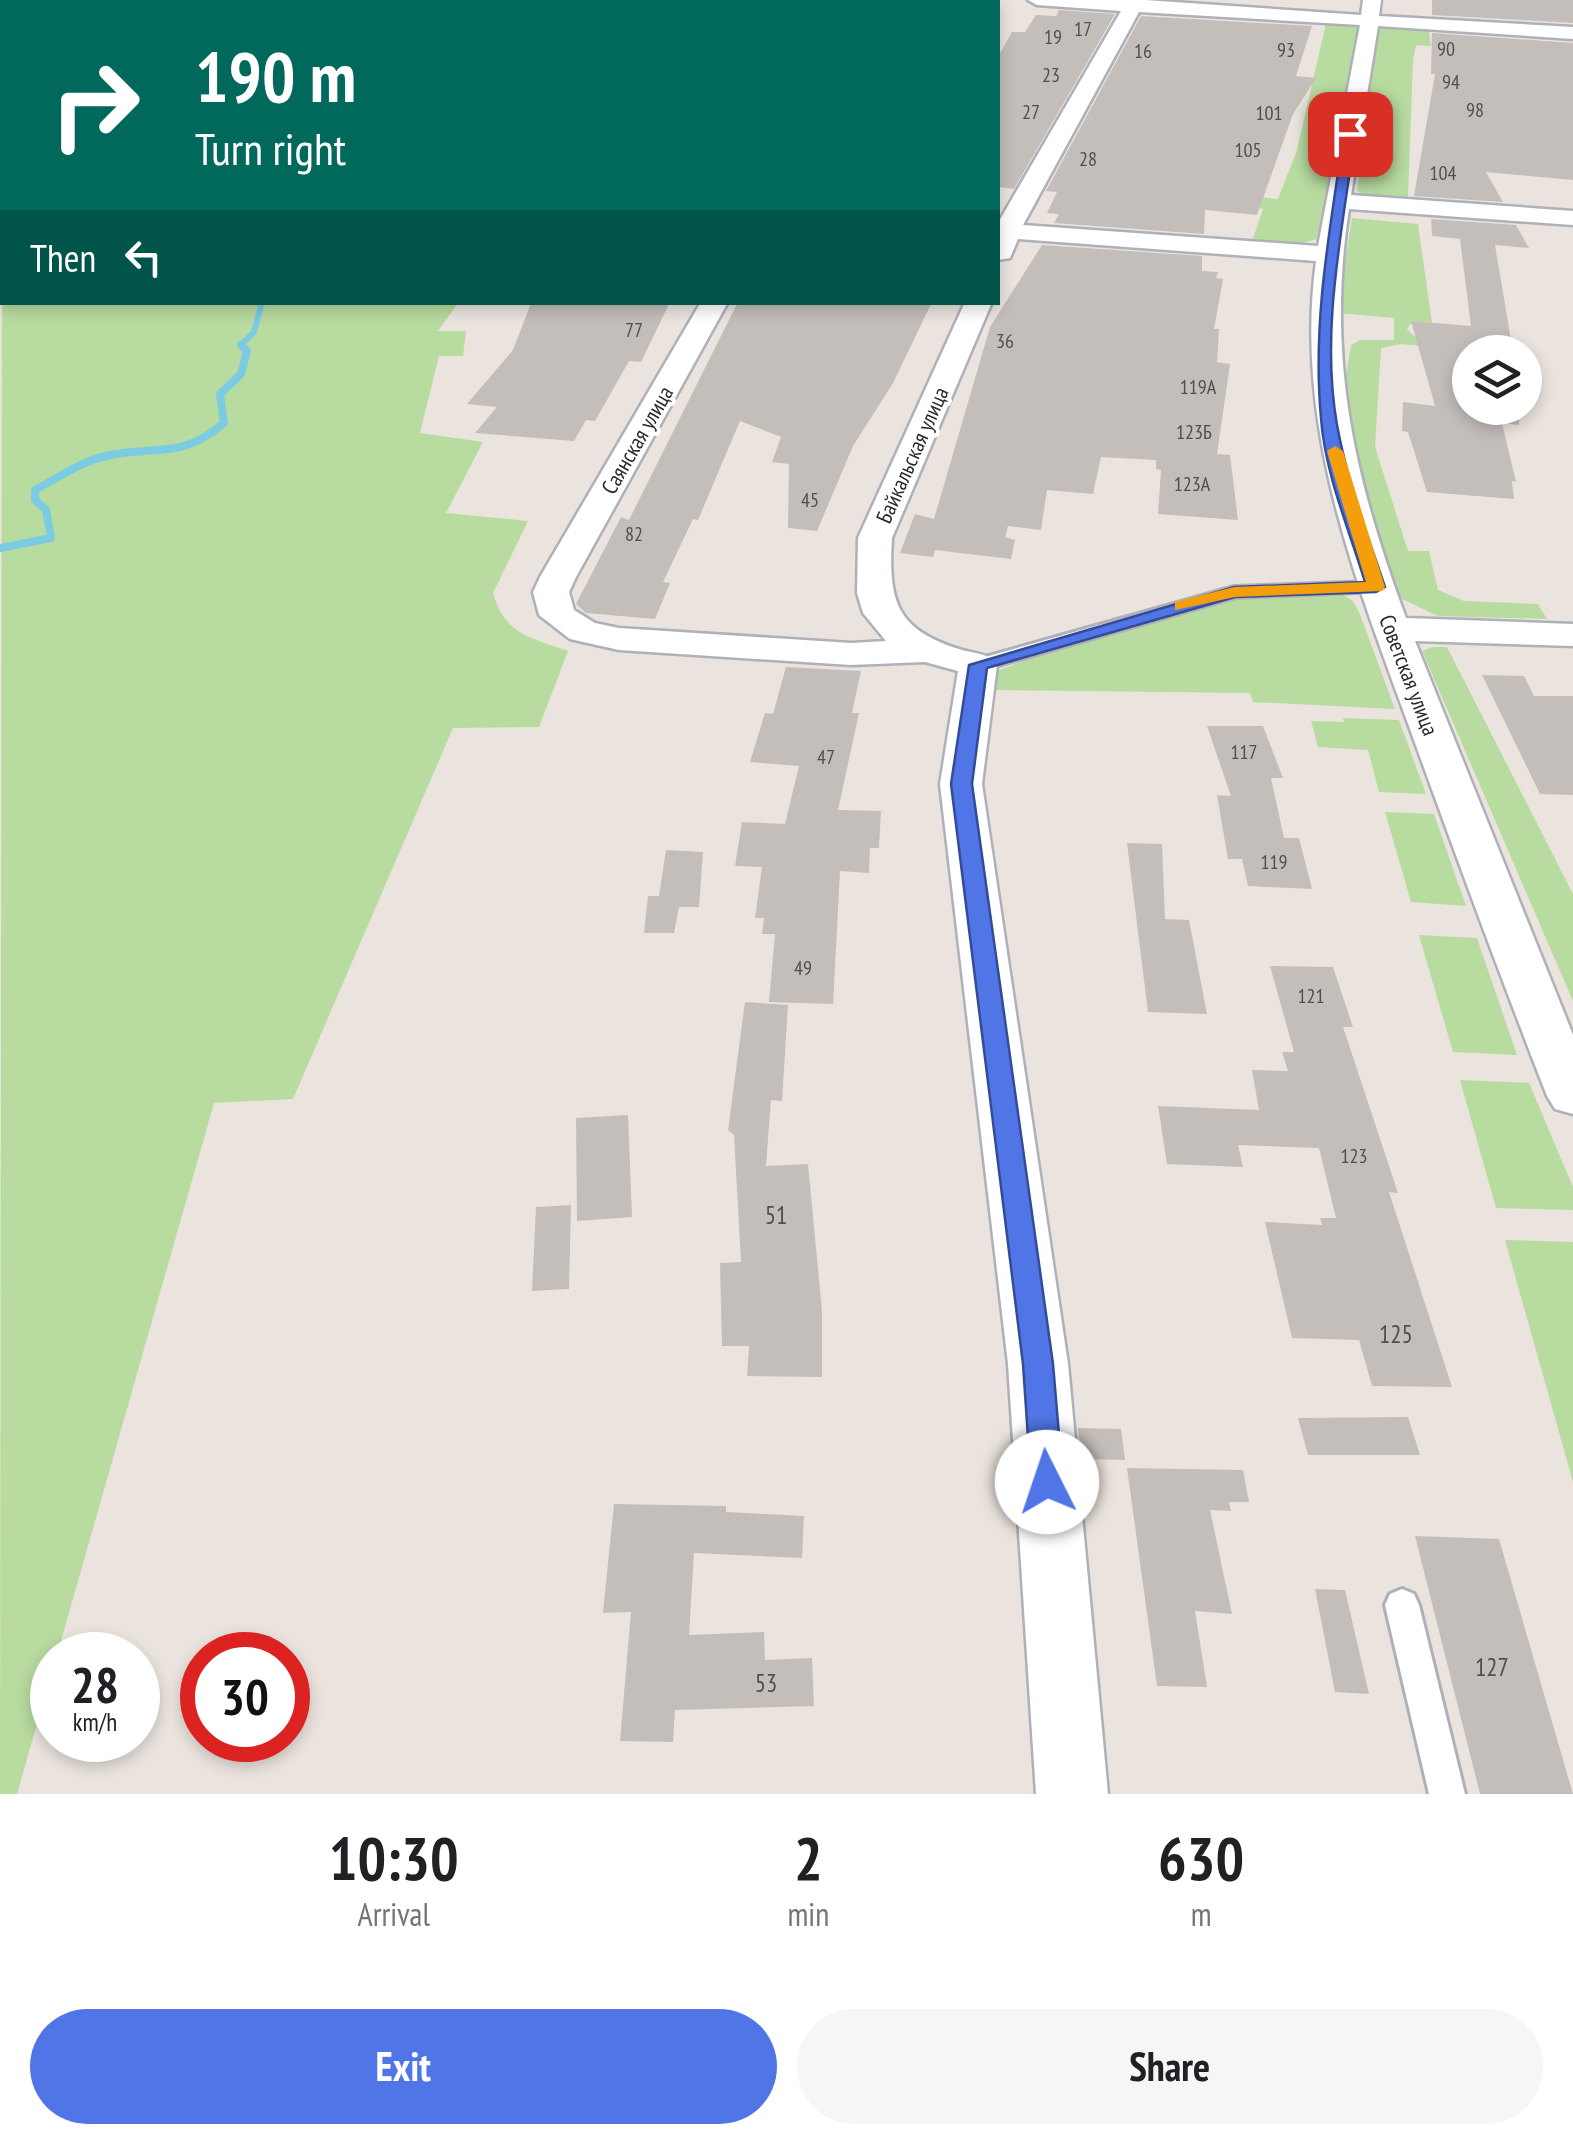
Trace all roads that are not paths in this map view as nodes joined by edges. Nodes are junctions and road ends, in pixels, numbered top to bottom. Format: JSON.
{"nodes":[{"id":1,"x":1038,"y":0,"type":"edge"},
{"id":2,"x":1134,"y":3,"type":"edge"},
{"id":3,"x":1371,"y":9,"type":"edge"},
{"id":4,"x":1573,"y":33,"type":"edge"},
{"id":5,"x":1338,"y":201,"type":"junction"},
{"id":6,"x":1573,"y":218,"type":"edge"},
{"id":7,"x":1004,"y":231,"type":"edge"},
{"id":8,"x":1331,"y":255,"type":"junction"},
{"id":9,"x":713,"y":305,"type":"edge"},
{"id":10,"x":978,"y":305,"type":"edge"},
{"id":11,"x":1376,"y":587,"type":"junction"},
{"id":12,"x":1392,"y":630,"type":"junction"},
{"id":13,"x":1573,"y":635,"type":"edge"},
{"id":14,"x":924,"y":652,"type":"junction"},
{"id":15,"x":978,"y":665,"type":"junction"},
{"id":16,"x":1573,"y":1096,"type":"edge"},
{"id":17,"x":1402,"y":1605,"type":"dead end"},
{"id":18,"x":1072,"y":1794,"type":"edge"},
{"id":19,"x":1446,"y":1794,"type":"edge"}],
"edges":[{"from":1,"to":2,"type":"street"},
{"from":2,"to":3,"type":"street"},
{"from":2,"to":7,"type":"street"},
{"from":3,"to":4,"type":"street"},
{"from":3,"to":5,"type":"street","name":"Советская улица"},
{"from":5,"to":6,"type":"street"},
{"from":5,"to":8,"type":"street","name":"Советская улица"},
{"from":7,"to":8,"type":"street"},
{"from":8,"to":11,"type":"street","name":"Советская улица"},
{"from":9,"to":14,"type":"street","name":"Саянская улица"},
{"from":10,"to":14,"type":"street","name":"Байкальская улица"},
{"from":11,"to":12,"type":"street","name":"Советская улица"},
{"from":11,"to":15,"type":"lane"},
{"from":12,"to":13,"type":"street"},
{"from":12,"to":16,"type":"street","name":"Советская улица"},
{"from":14,"to":15,"type":"street"},
{"from":15,"to":18,"type":"street"},
{"from":17,"to":19,"type":"lane"}]}
